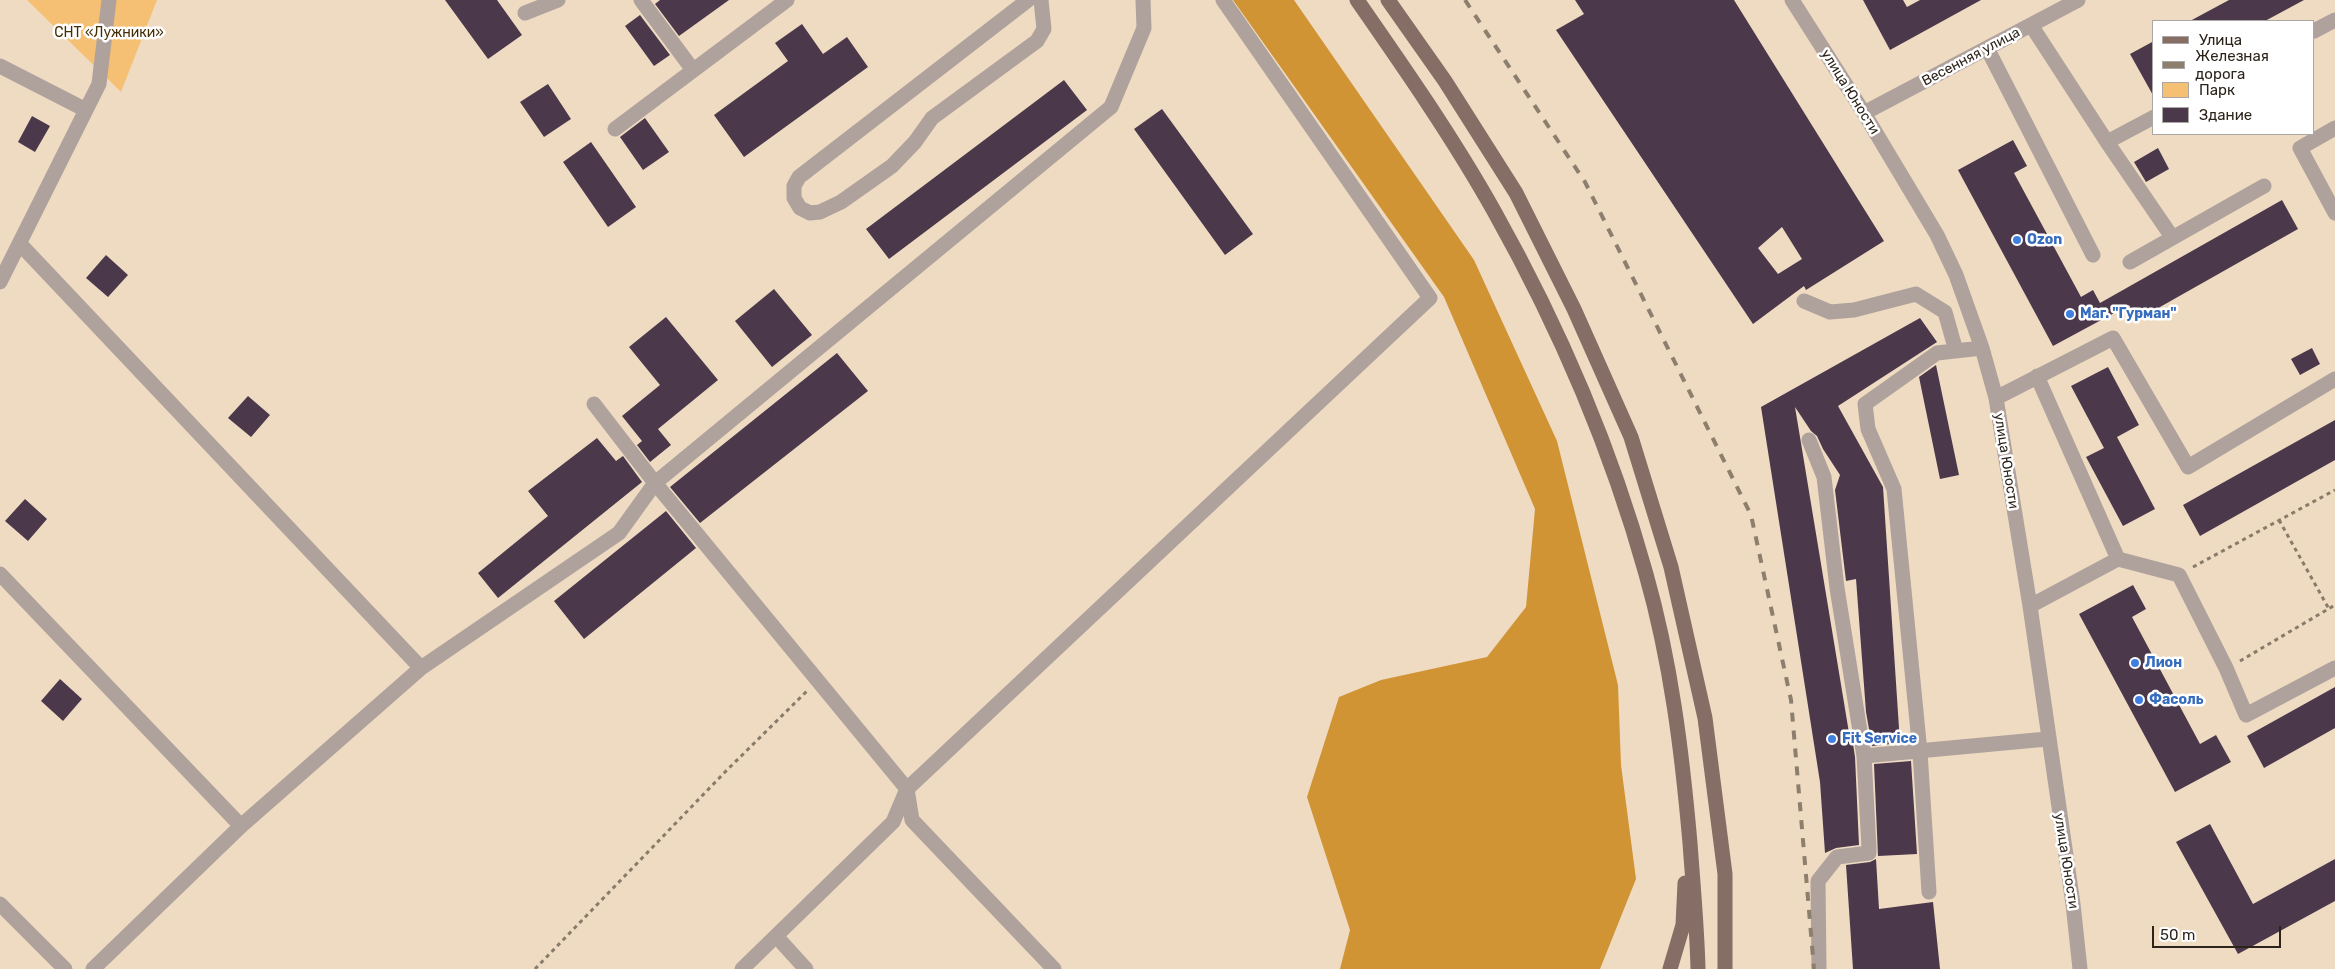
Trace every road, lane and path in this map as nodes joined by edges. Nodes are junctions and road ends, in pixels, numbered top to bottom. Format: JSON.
{"nodes":[{"id":1,"x":109,"y":0,"type":"edge"},
{"id":2,"x":558,"y":0,"type":"edge"},
{"id":3,"x":641,"y":0,"type":"edge"},
{"id":4,"x":787,"y":0,"type":"edge"},
{"id":5,"x":1028,"y":0,"type":"edge"},
{"id":6,"x":1041,"y":0,"type":"edge"},
{"id":7,"x":1143,"y":0,"type":"edge"},
{"id":8,"x":1223,"y":0,"type":"edge"},
{"id":9,"x":1356,"y":0,"type":"edge"},
{"id":10,"x":1388,"y":0,"type":"edge"},
{"id":11,"x":1792,"y":0,"type":"edge"},
{"id":12,"x":2078,"y":0,"type":"edge"},
{"id":13,"x":525,"y":13,"type":"dead end"},
{"id":14,"x":2335,"y":20,"type":"edge"},
{"id":15,"x":2031,"y":25,"type":"junction"},
{"id":16,"x":2315,"y":30,"type":"edge"},
{"id":17,"x":1987,"y":48,"type":"junction"},
{"id":18,"x":0,"y":66,"type":"edge"},
{"id":19,"x":693,"y":70,"type":"junction"},
{"id":20,"x":86,"y":110,"type":"junction"},
{"id":21,"x":1864,"y":113,"type":"junction"},
{"id":22,"x":2152,"y":118,"type":"edge"},
{"id":23,"x":2335,"y":128,"type":"edge"},
{"id":24,"x":615,"y":129,"type":"dead end"},
{"id":25,"x":2106,"y":142,"type":"junction"},
{"id":26,"x":2264,"y":186,"type":"dead end"},
{"id":27,"x":2335,"y":213,"type":"edge"},
{"id":28,"x":2172,"y":237,"type":"junction"},
{"id":29,"x":20,"y":244,"type":"junction"},
{"id":30,"x":2093,"y":255,"type":"dead end"},
{"id":31,"x":2130,"y":262,"type":"dead end"},
{"id":32,"x":0,"y":282,"type":"edge"},
{"id":33,"x":1804,"y":301,"type":"dead end"},
{"id":34,"x":1982,"y":348,"type":"junction"},
{"id":35,"x":1956,"y":350,"type":"junction"},
{"id":36,"x":2037,"y":376,"type":"junction"},
{"id":37,"x":2335,"y":379,"type":"edge"},
{"id":38,"x":1996,"y":398,"type":"junction"},
{"id":39,"x":594,"y":404,"type":"dead end"},
{"id":40,"x":1810,"y":440,"type":"dead end"},
{"id":41,"x":655,"y":483,"type":"junction"},
{"id":42,"x":2335,"y":490,"type":"edge"},
{"id":43,"x":2279,"y":520,"type":"junction"},
{"id":44,"x":2118,"y":559,"type":"junction"},
{"id":45,"x":0,"y":574,"type":"edge"},
{"id":46,"x":2179,"y":575,"type":"junction"},
{"id":47,"x":2030,"y":606,"type":"junction"},
{"id":48,"x":2335,"y":606,"type":"edge"},
{"id":49,"x":2329,"y":609,"type":"junction"},
{"id":50,"x":422,"y":668,"type":"junction"},
{"id":51,"x":2226,"y":668,"type":"junction"},
{"id":52,"x":2335,"y":668,"type":"edge"},
{"id":53,"x":819,"y":680,"type":"junction"},
{"id":54,"x":2047,"y":739,"type":"junction"},
{"id":55,"x":1920,"y":752,"type":"junction"},
{"id":56,"x":1864,"y":756,"type":"junction"},
{"id":57,"x":908,"y":789,"type":"junction"},
{"id":58,"x":241,"y":826,"type":"junction"},
{"id":59,"x":1688,"y":826,"type":"junction"},
{"id":60,"x":1929,"y":892,"type":"dead end"},
{"id":61,"x":0,"y":904,"type":"edge"},
{"id":62,"x":776,"y":936,"type":"junction"},
{"id":63,"x":98,"y":968,"type":"edge"},
{"id":64,"x":65,"y":969,"type":"edge"},
{"id":65,"x":535,"y":969,"type":"edge"},
{"id":66,"x":742,"y":969,"type":"edge"},
{"id":67,"x":806,"y":969,"type":"edge"},
{"id":68,"x":1054,"y":969,"type":"edge"},
{"id":69,"x":1670,"y":969,"type":"edge"},
{"id":70,"x":1698,"y":969,"type":"edge"},
{"id":71,"x":1725,"y":969,"type":"edge"},
{"id":72,"x":1819,"y":969,"type":"edge"},
{"id":73,"x":2080,"y":969,"type":"edge"}],
"edges":[{"from":1,"to":20,"type":"street"},
{"from":2,"to":13,"type":"street"},
{"from":3,"to":19,"type":"street"},
{"from":4,"to":19,"type":"street"},
{"from":5,"to":6,"type":"street"},
{"from":7,"to":41,"type":"street"},
{"from":8,"to":57,"type":"street"},
{"from":9,"to":59,"type":"main road"},
{"from":10,"to":71,"type":"main road"},
{"from":11,"to":21,"type":"street","name":"улица Юности"},
{"from":12,"to":15,"type":"street","name":"Весенняя улица"},
{"from":14,"to":16,"type":"street"},
{"from":15,"to":17,"type":"street","name":"Весенняя улица"},
{"from":15,"to":25,"type":"street"},
{"from":17,"to":21,"type":"street","name":"Весенняя улица"},
{"from":17,"to":30,"type":"street"},
{"from":18,"to":20,"type":"street"},
{"from":19,"to":24,"type":"street"},
{"from":20,"to":29,"type":"street"},
{"from":21,"to":34,"type":"street","name":"улица Юности"},
{"from":22,"to":25,"type":"street"},
{"from":23,"to":27,"type":"street"},
{"from":25,"to":28,"type":"street"},
{"from":26,"to":28,"type":"street"},
{"from":28,"to":31,"type":"street"},
{"from":29,"to":32,"type":"street"},
{"from":29,"to":50,"type":"street"},
{"from":33,"to":35,"type":"street"},
{"from":34,"to":35,"type":"street"},
{"from":34,"to":38,"type":"street","name":"улица Юности"},
{"from":35,"to":55,"type":"street"},
{"from":36,"to":37,"type":"street"},
{"from":36,"to":38,"type":"street"},
{"from":36,"to":44,"type":"street"},
{"from":38,"to":47,"type":"street","name":"улица Юности"},
{"from":39,"to":41,"type":"street"},
{"from":40,"to":56,"type":"street"},
{"from":41,"to":50,"type":"street"},
{"from":41,"to":53,"type":"street"},
{"from":42,"to":43,"type":"path"},
{"from":43,"to":46,"type":"path"},
{"from":43,"to":49,"type":"path"},
{"from":44,"to":46,"type":"street"},
{"from":44,"to":47,"type":"street"},
{"from":45,"to":58,"type":"street"},
{"from":46,"to":51,"type":"street"},
{"from":47,"to":54,"type":"street","name":"улица Юности"},
{"from":48,"to":49,"type":"path"},
{"from":49,"to":51,"type":"path"},
{"from":50,"to":58,"type":"street"},
{"from":51,"to":52,"type":"street"},
{"from":53,"to":57,"type":"street"},
{"from":53,"to":65,"type":"path"},
{"from":54,"to":55,"type":"street"},
{"from":54,"to":73,"type":"street","name":"улица Юности"},
{"from":55,"to":56,"type":"street"},
{"from":55,"to":60,"type":"street"},
{"from":56,"to":72,"type":"street"},
{"from":57,"to":62,"type":"street"},
{"from":57,"to":68,"type":"street"},
{"from":58,"to":63,"type":"street"},
{"from":59,"to":69,"type":"main road"},
{"from":59,"to":70,"type":"main road"},
{"from":61,"to":64,"type":"street"},
{"from":62,"to":66,"type":"street"},
{"from":62,"to":67,"type":"street"}]}
